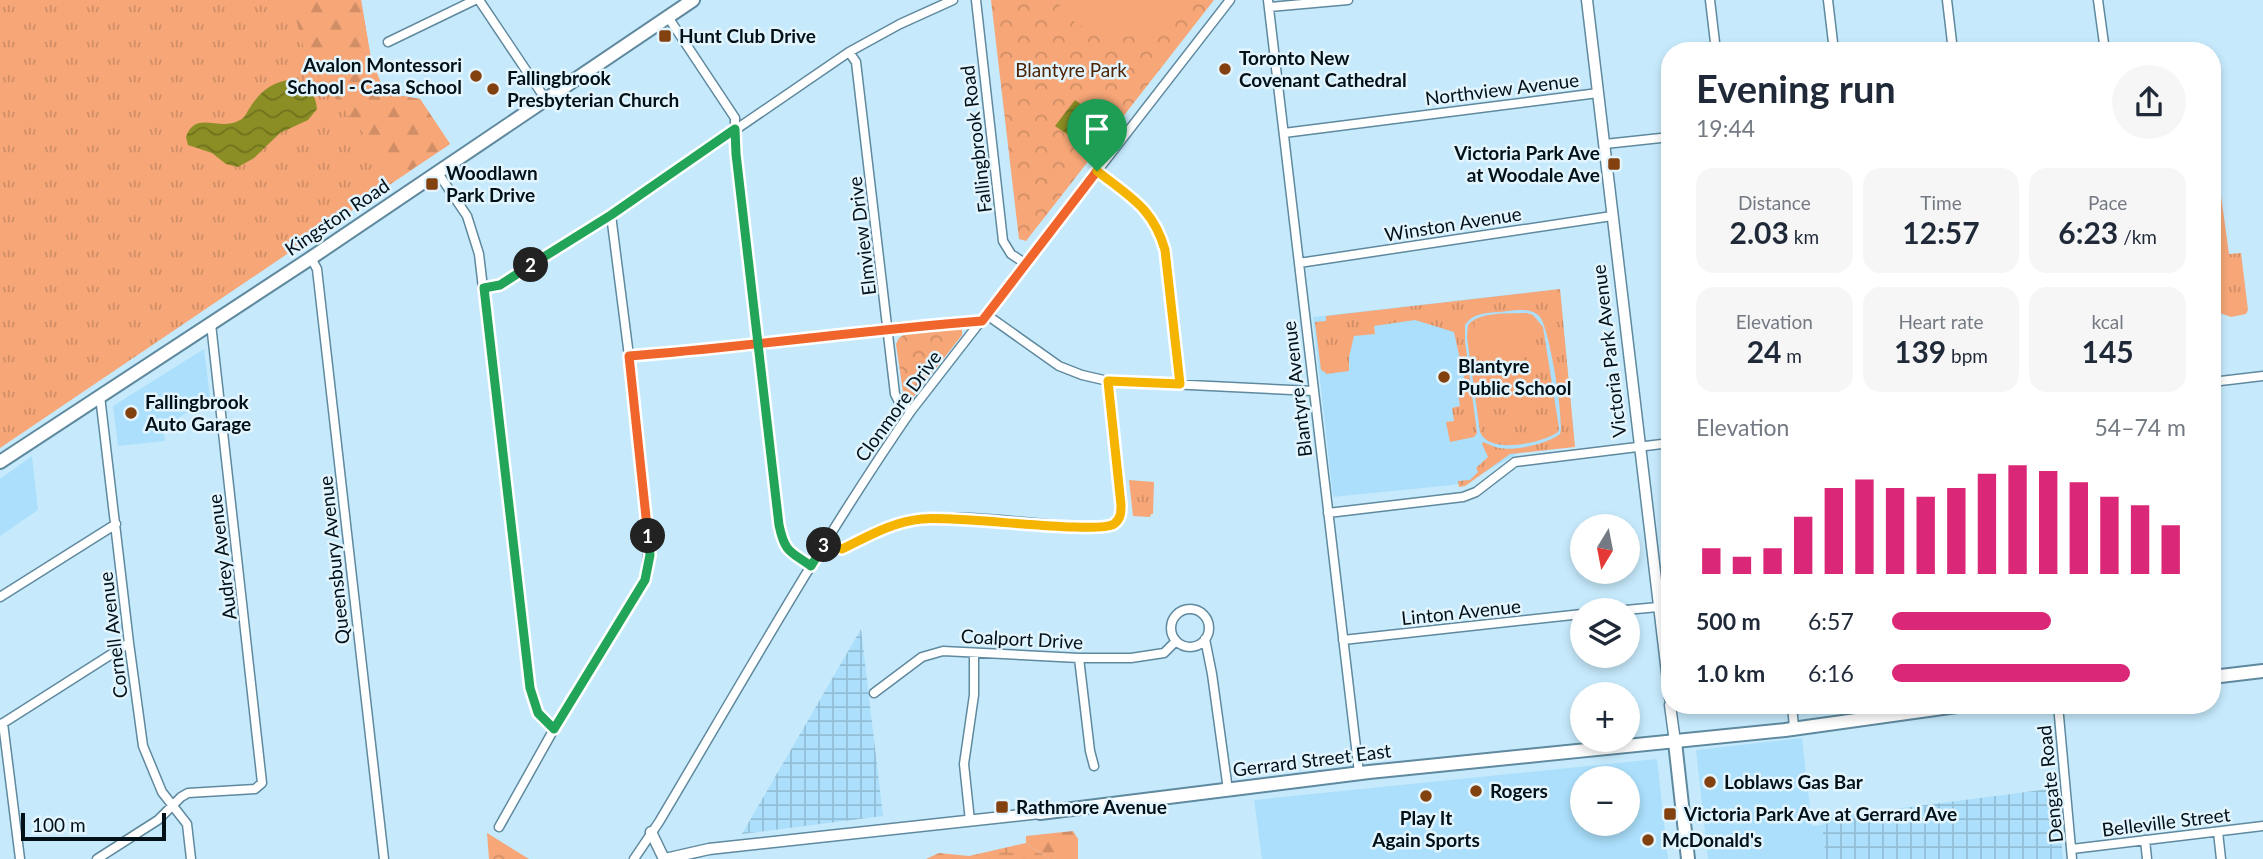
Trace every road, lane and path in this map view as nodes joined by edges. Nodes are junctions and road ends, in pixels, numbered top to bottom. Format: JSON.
{"nodes":[{"id":1,"x":477,"y":0,"type":"edge"},
{"id":2,"x":693,"y":0,"type":"edge"},
{"id":3,"x":953,"y":0,"type":"edge"},
{"id":4,"x":976,"y":0,"type":"edge"},
{"id":5,"x":1230,"y":0,"type":"edge"},
{"id":6,"x":1348,"y":0,"type":"edge"},
{"id":7,"x":1587,"y":0,"type":"edge"},
{"id":8,"x":1710,"y":0,"type":"edge"},
{"id":9,"x":1828,"y":0,"type":"edge"},
{"id":10,"x":1947,"y":0,"type":"edge"},
{"id":11,"x":2098,"y":0,"type":"edge"},
{"id":12,"x":1269,"y":4,"type":"edge"},
{"id":13,"x":668,"y":16,"type":"junction"},
{"id":14,"x":388,"y":42,"type":"dead end"},
{"id":15,"x":1715,"y":42,"type":"edge"},
{"id":16,"x":1833,"y":42,"type":"edge"},
{"id":17,"x":1952,"y":42,"type":"edge"},
{"id":18,"x":2104,"y":42,"type":"edge"},
{"id":19,"x":849,"y":52,"type":"junction"},
{"id":20,"x":1598,"y":93,"type":"junction"},
{"id":21,"x":546,"y":100,"type":"junction"},
{"id":22,"x":735,"y":129,"type":"junction"},
{"id":23,"x":1284,"y":133,"type":"junction"},
{"id":24,"x":1661,"y":138,"type":"edge"},
{"id":25,"x":1605,"y":145,"type":"junction"},
{"id":26,"x":1097,"y":171,"type":"junction"},
{"id":27,"x":438,"y":173,"type":"junction"},
{"id":28,"x":611,"y":215,"type":"junction"},
{"id":29,"x":1612,"y":216,"type":"junction"},
{"id":30,"x":311,"y":258,"type":"junction"},
{"id":31,"x":1299,"y":263,"type":"junction"},
{"id":32,"x":1026,"y":264,"type":"junction"},
{"id":33,"x":484,"y":288,"type":"junction"},
{"id":34,"x":985,"y":318,"type":"junction"},
{"id":35,"x":211,"y":324,"type":"junction"},
{"id":36,"x":888,"y":328,"type":"junction"},
{"id":37,"x":757,"y":345,"type":"junction"},
{"id":38,"x":629,"y":356,"type":"junction"},
{"id":39,"x":2263,"y":376,"type":"edge"},
{"id":40,"x":1108,"y":381,"type":"junction"},
{"id":41,"x":2221,"y":381,"type":"edge"},
{"id":42,"x":1180,"y":384,"type":"junction"},
{"id":43,"x":1313,"y":391,"type":"junction"},
{"id":44,"x":100,"y":396,"type":"junction"},
{"id":45,"x":911,"y":411,"type":"junction"},
{"id":46,"x":1661,"y":444,"type":"edge"},
{"id":47,"x":1639,"y":447,"type":"junction"},
{"id":48,"x":0,"y":462,"type":"edge"},
{"id":49,"x":1328,"y":513,"type":"junction"},
{"id":50,"x":116,"y":524,"type":"junction"},
{"id":51,"x":825,"y":542,"type":"junction"},
{"id":52,"x":811,"y":566,"type":"junction"},
{"id":53,"x":0,"y":597,"type":"edge"},
{"id":54,"x":1658,"y":607,"type":"junction"},
{"id":55,"x":1640,"y":609,"type":"edge"},
{"id":56,"x":1570,"y":615,"type":"edge"},
{"id":57,"x":1661,"y":630,"type":"edge"},
{"id":58,"x":1205,"y":639,"type":"junction"},
{"id":59,"x":1343,"y":640,"type":"junction"},
{"id":60,"x":1176,"y":641,"type":"junction"},
{"id":61,"x":129,"y":643,"type":"junction"},
{"id":62,"x":974,"y":653,"type":"junction"},
{"id":63,"x":1079,"y":658,"type":"junction"},
{"id":64,"x":2263,"y":671,"type":"edge"},
{"id":65,"x":2221,"y":676,"type":"edge"},
{"id":66,"x":874,"y":693,"type":"dead end"},
{"id":67,"x":1671,"y":714,"type":"edge"},
{"id":68,"x":1793,"y":714,"type":"edge"},
{"id":69,"x":1877,"y":714,"type":"edge"},
{"id":70,"x":2059,"y":714,"type":"edge"},
{"id":71,"x":1,"y":724,"type":"edge"},
{"id":72,"x":554,"y":729,"type":"junction"},
{"id":73,"x":1794,"y":729,"type":"junction"},
{"id":74,"x":1675,"y":742,"type":"junction"},
{"id":75,"x":1094,"y":766,"type":"dead end"},
{"id":76,"x":1359,"y":773,"type":"junction"},
{"id":77,"x":1228,"y":790,"type":"junction"},
{"id":78,"x":173,"y":808,"type":"junction"},
{"id":79,"x":1040,"y":813,"type":"joint"},
{"id":80,"x":970,"y":821,"type":"junction"},
{"id":81,"x":2263,"y":826,"type":"edge"},
{"id":82,"x":499,"y":827,"type":"dead end"},
{"id":83,"x":652,"y":832,"type":"junction"},
{"id":84,"x":2218,"y":832,"type":"junction"},
{"id":85,"x":2145,"y":840,"type":"junction"},
{"id":86,"x":2072,"y":849,"type":"junction"},
{"id":87,"x":20,"y":859,"type":"edge"},
{"id":88,"x":97,"y":859,"type":"edge"},
{"id":89,"x":191,"y":859,"type":"edge"},
{"id":90,"x":384,"y":859,"type":"edge"},
{"id":91,"x":634,"y":859,"type":"edge"},
{"id":92,"x":665,"y":859,"type":"edge"},
{"id":93,"x":1688,"y":859,"type":"edge"},
{"id":94,"x":2073,"y":859,"type":"edge"},
{"id":95,"x":2147,"y":859,"type":"edge"},
{"id":96,"x":2221,"y":859,"type":"edge"}],
"edges":[{"from":1,"to":14,"type":"street"},
{"from":1,"to":21,"type":"street"},
{"from":2,"to":13,"type":"main road","name":"Kingston Road"},
{"from":3,"to":19,"type":"street"},
{"from":4,"to":32,"type":"street","name":"Fallingbrook Road"},
{"from":5,"to":26,"type":"street","name":"Clonmore Drive"},
{"from":6,"to":12,"type":"street"},
{"from":7,"to":20,"type":"street","name":"Victoria Park Avenue"},
{"from":8,"to":15,"type":"street"},
{"from":9,"to":16,"type":"street"},
{"from":10,"to":17,"type":"street"},
{"from":11,"to":18,"type":"street"},
{"from":12,"to":23,"type":"street","name":"Blantyre Avenue"},
{"from":13,"to":21,"type":"main road","name":"Kingston Road"},
{"from":13,"to":22,"type":"street"},
{"from":19,"to":22,"type":"street"},
{"from":19,"to":36,"type":"street","name":"Elmview Drive"},
{"from":20,"to":23,"type":"street","name":"Northview Avenue"},
{"from":20,"to":25,"type":"street","name":"Victoria Park Avenue"},
{"from":21,"to":27,"type":"main road","name":"Kingston Road"},
{"from":22,"to":28,"type":"street"},
{"from":22,"to":37,"type":"street"},
{"from":23,"to":31,"type":"street","name":"Blantyre Avenue"},
{"from":24,"to":25,"type":"street"},
{"from":25,"to":29,"type":"street","name":"Victoria Park Avenue"},
{"from":26,"to":32,"type":"street","name":"Clonmore Drive"},
{"from":26,"to":42,"type":"street"},
{"from":27,"to":30,"type":"main road","name":"Kingston Road"},
{"from":27,"to":33,"type":"street"},
{"from":28,"to":33,"type":"street"},
{"from":28,"to":38,"type":"street"},
{"from":29,"to":31,"type":"street","name":"Winston Avenue"},
{"from":29,"to":47,"type":"street","name":"Victoria Park Avenue"},
{"from":30,"to":35,"type":"main road","name":"Kingston Road"},
{"from":30,"to":90,"type":"street","name":"Queensbury Avenue"},
{"from":31,"to":43,"type":"street","name":"Blantyre Avenue"},
{"from":32,"to":34,"type":"street","name":"Clonmore Drive"},
{"from":33,"to":72,"type":"street"},
{"from":34,"to":36,"type":"street"},
{"from":34,"to":40,"type":"street"},
{"from":34,"to":45,"type":"street","name":"Clonmore Drive"},
{"from":35,"to":44,"type":"main road","name":"Kingston Road"},
{"from":35,"to":78,"type":"street","name":"Audrey Avenue"},
{"from":36,"to":37,"type":"street"},
{"from":36,"to":45,"type":"street","name":"Elmview Drive"},
{"from":37,"to":38,"type":"street"},
{"from":37,"to":52,"type":"street"},
{"from":38,"to":72,"type":"street"},
{"from":39,"to":41,"type":"street"},
{"from":40,"to":42,"type":"street"},
{"from":40,"to":51,"type":"street"},
{"from":42,"to":43,"type":"street"},
{"from":43,"to":49,"type":"street","name":"Blantyre Avenue"},
{"from":44,"to":48,"type":"main road","name":"Kingston Road"},
{"from":44,"to":50,"type":"street","name":"Cornell Avenue"},
{"from":45,"to":51,"type":"street","name":"Clonmore Drive"},
{"from":46,"to":47,"type":"street"},
{"from":47,"to":49,"type":"street"},
{"from":47,"to":54,"type":"street","name":"Victoria Park Avenue"},
{"from":49,"to":59,"type":"street","name":"Blantyre Avenue"},
{"from":50,"to":53,"type":"street"},
{"from":50,"to":61,"type":"street","name":"Cornell Avenue"},
{"from":51,"to":52,"type":"street","name":"Clonmore Drive"},
{"from":52,"to":83,"type":"street","name":"Clonmore Drive"},
{"from":54,"to":55,"type":"street"},
{"from":54,"to":57,"type":"street","name":"Victoria Park Avenue"},
{"from":56,"to":59,"type":"street","name":"Linton Avenue"},
{"from":58,"to":60,"type":"street","name":"Coalport Drive"},
{"from":58,"to":60,"type":"street"},
{"from":58,"to":77,"type":"street"},
{"from":59,"to":76,"type":"street","name":"Blantyre Avenue"},
{"from":60,"to":63,"type":"street","name":"Coalport Drive"},
{"from":61,"to":71,"type":"street"},
{"from":61,"to":78,"type":"street","name":"Cornell Avenue"},
{"from":62,"to":63,"type":"street","name":"Coalport Drive"},
{"from":62,"to":66,"type":"street","name":"Coalport Drive"},
{"from":62,"to":80,"type":"street"},
{"from":63,"to":75,"type":"street"},
{"from":64,"to":65,"type":"main road"},
{"from":67,"to":74,"type":"street"},
{"from":68,"to":73,"type":"street"},
{"from":69,"to":73,"type":"main road","name":"Gerrard Street East"},
{"from":70,"to":86,"type":"street","name":"Dengate Road"},
{"from":71,"to":87,"type":"street"},
{"from":72,"to":82,"type":"street"},
{"from":73,"to":74,"type":"main road","name":"Gerrard Street East"},
{"from":74,"to":76,"type":"main road","name":"Gerrard Street East"},
{"from":74,"to":93,"type":"main road"},
{"from":76,"to":77,"type":"main road","name":"Gerrard Street East"},
{"from":77,"to":79,"type":"main road","name":"Gerrard Street East"},
{"from":78,"to":88,"type":"street"},
{"from":78,"to":89,"type":"street","name":"Cornell Avenue"},
{"from":79,"to":80,"type":"street","name":"Gerrard Street East"},
{"from":80,"to":92,"type":"street","name":"Gerrard Street East"},
{"from":81,"to":84,"type":"street","name":"Belleville Street"},
{"from":83,"to":91,"type":"street","name":"Clonmore Drive"},
{"from":83,"to":92,"type":"street"},
{"from":84,"to":85,"type":"street","name":"Belleville Street"},
{"from":84,"to":96,"type":"street"},
{"from":85,"to":86,"type":"street","name":"Belleville Street"},
{"from":85,"to":95,"type":"street"},
{"from":86,"to":94,"type":"street","name":"Dengate Road"}]}
